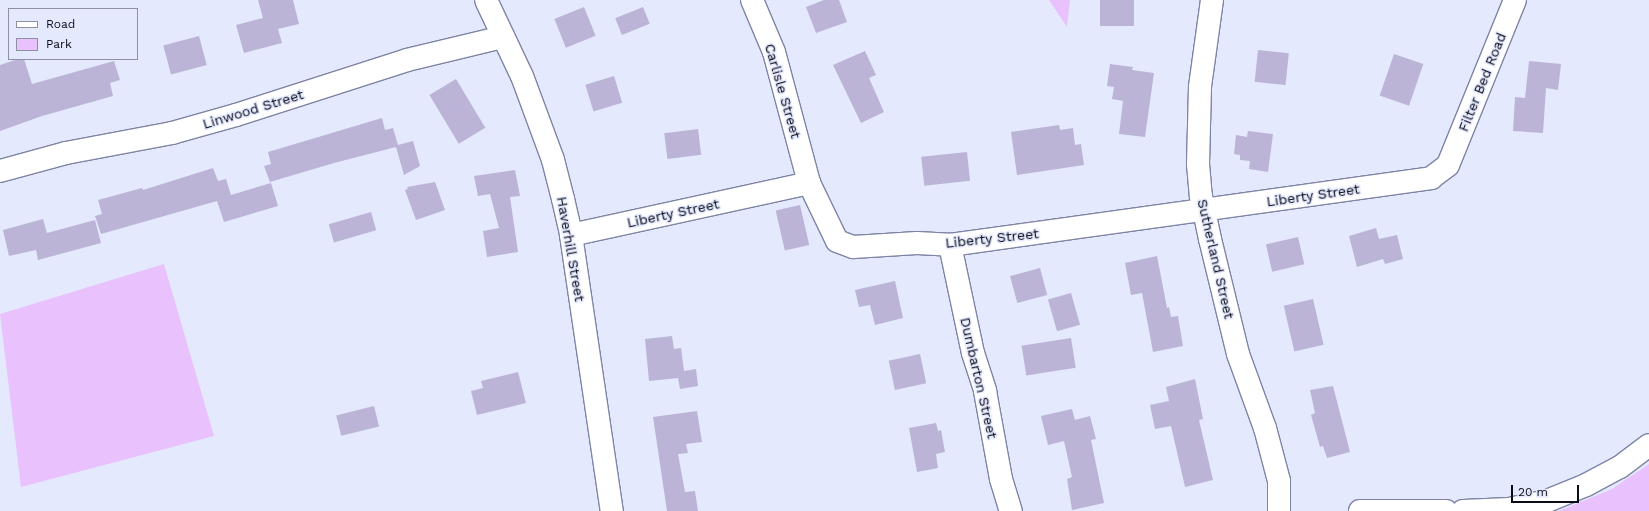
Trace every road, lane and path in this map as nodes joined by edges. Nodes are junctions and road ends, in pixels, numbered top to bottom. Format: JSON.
{"nodes":[{"id":1,"x":486,"y":0,"type":"edge"},
{"id":2,"x":752,"y":0,"type":"edge"},
{"id":3,"x":1212,"y":0,"type":"edge"},
{"id":4,"x":1515,"y":0,"type":"edge"},
{"id":5,"x":504,"y":37,"type":"junction"},
{"id":6,"x":1448,"y":165,"type":"joint"},
{"id":7,"x":0,"y":171,"type":"edge"},
{"id":8,"x":809,"y":184,"type":"junction"},
{"id":9,"x":1204,"y":210,"type":"junction"},
{"id":10,"x":570,"y":236,"type":"junction"},
{"id":11,"x":950,"y":245,"type":"junction"},
{"id":12,"x":1649,"y":444,"type":"edge"},
{"id":13,"x":612,"y":511,"type":"edge"},
{"id":14,"x":1011,"y":511,"type":"edge"},
{"id":15,"x":1279,"y":511,"type":"edge"},
{"id":16,"x":1360,"y":511,"type":"edge"},
{"id":17,"x":1446,"y":511,"type":"edge"},
{"id":18,"x":1463,"y":511,"type":"edge"}],
"edges":[{"from":1,"to":5,"type":"street","name":"Haverhill Street"},
{"from":2,"to":8,"type":"street","name":"Carlisle Street"},
{"from":3,"to":9,"type":"street","name":"Sutherland Street"},
{"from":4,"to":6,"type":"street","name":"Filter Bed Road"},
{"from":5,"to":7,"type":"street","name":"Linwood Street"},
{"from":5,"to":10,"type":"street","name":"Haverhill Street"},
{"from":6,"to":9,"type":"street","name":"Liberty Street"},
{"from":8,"to":10,"type":"street","name":"Liberty Street"},
{"from":8,"to":11,"type":"street","name":"Liberty Street"},
{"from":9,"to":11,"type":"street","name":"Liberty Street"},
{"from":9,"to":15,"type":"street","name":"Sutherland Street"},
{"from":10,"to":13,"type":"street","name":"Haverhill Street"},
{"from":11,"to":14,"type":"street","name":"Dumbarton Street"},
{"from":12,"to":18,"type":"street"},
{"from":16,"to":17,"type":"street"}]}
